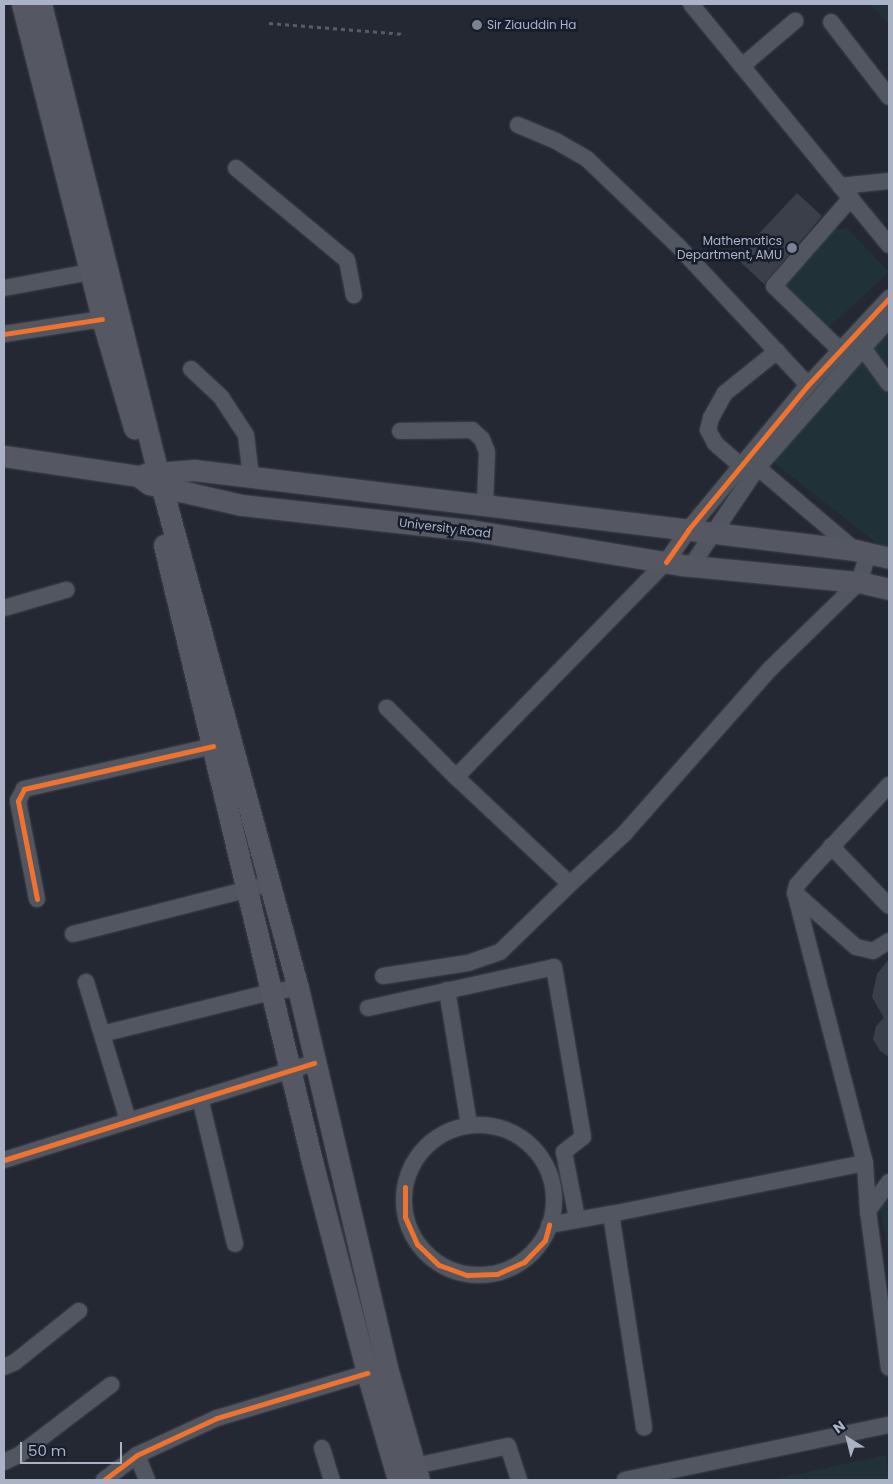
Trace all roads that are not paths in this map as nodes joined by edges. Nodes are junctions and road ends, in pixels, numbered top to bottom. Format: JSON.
{"nodes":[{"id":1,"x":22,"y":4,"type":"edge"},
{"id":2,"x":41,"y":4,"type":"edge"},
{"id":3,"x":691,"y":4,"type":"edge"},
{"id":4,"x":795,"y":21,"type":"dead end"},
{"id":5,"x":832,"y":22,"type":"dead end"},
{"id":6,"x":742,"y":66,"type":"junction"},
{"id":7,"x":889,"y":97,"type":"edge"},
{"id":8,"x":518,"y":125,"type":"dead end"},
{"id":9,"x":236,"y":168,"type":"dead end"},
{"id":10,"x":889,"y":181,"type":"edge"},
{"id":11,"x":846,"y":192,"type":"junction"},
{"id":12,"x":888,"y":239,"type":"edge"},
{"id":13,"x":90,"y":272,"type":"junction"},
{"id":14,"x":4,"y":288,"type":"edge"},
{"id":15,"x":354,"y":296,"type":"dead end"},
{"id":16,"x":889,"y":298,"type":"edge"},
{"id":17,"x":102,"y":319,"type":"junction"},
{"id":18,"x":889,"y":319,"type":"edge"},
{"id":19,"x":4,"y":334,"type":"edge"},
{"id":20,"x":863,"y":348,"type":"junction"},
{"id":21,"x":841,"y":351,"type":"junction"},
{"id":22,"x":777,"y":352,"type":"junction"},
{"id":23,"x":191,"y":369,"type":"dead end"},
{"id":24,"x":889,"y":384,"type":"edge"},
{"id":25,"x":808,"y":385,"type":"junction"},
{"id":26,"x":400,"y":431,"type":"dead end"},
{"id":27,"x":4,"y":456,"type":"edge"},
{"id":28,"x":749,"y":463,"type":"junction"},
{"id":29,"x":250,"y":477,"type":"junction"},
{"id":30,"x":151,"y":478,"type":"junction"},
{"id":31,"x":485,"y":505,"type":"junction"},
{"id":32,"x":688,"y":530,"type":"junction"},
{"id":33,"x":710,"y":533,"type":"junction"},
{"id":34,"x":862,"y":552,"type":"junction"},
{"id":35,"x":889,"y":558,"type":"edge"},
{"id":36,"x":666,"y":562,"type":"junction"},
{"id":37,"x":691,"y":566,"type":"junction"},
{"id":38,"x":859,"y":582,"type":"junction"},
{"id":39,"x":889,"y":589,"type":"edge"},
{"id":40,"x":66,"y":590,"type":"dead end"},
{"id":41,"x":4,"y":608,"type":"edge"},
{"id":42,"x":387,"y":708,"type":"dead end"},
{"id":43,"x":213,"y":746,"type":"junction"},
{"id":44,"x":456,"y":777,"type":"junction"},
{"id":45,"x":889,"y":785,"type":"edge"},
{"id":46,"x":831,"y":846,"type":"junction"},
{"id":47,"x":268,"y":884,"type":"junction"},
{"id":48,"x":570,"y":884,"type":"junction"},
{"id":49,"x":245,"y":890,"type":"junction"},
{"id":50,"x":795,"y":893,"type":"junction"},
{"id":51,"x":37,"y":899,"type":"dead end"},
{"id":52,"x":889,"y":906,"type":"edge"},
{"id":53,"x":73,"y":934,"type":"dead end"},
{"id":54,"x":889,"y":941,"type":"edge"},
{"id":55,"x":383,"y":976,"type":"dead end"},
{"id":56,"x":86,"y":982,"type":"dead end"},
{"id":57,"x":298,"y":988,"type":"junction"},
{"id":58,"x":447,"y":990,"type":"junction"},
{"id":59,"x":270,"y":992,"type":"junction"},
{"id":60,"x":368,"y":1008,"type":"dead end"},
{"id":61,"x":102,"y":1034,"type":"junction"},
{"id":62,"x":314,"y":1063,"type":"junction"},
{"id":63,"x":292,"y":1070,"type":"junction"},
{"id":64,"x":200,"y":1098,"type":"junction"},
{"id":65,"x":128,"y":1120,"type":"junction"},
{"id":66,"x":469,"y":1125,"type":"junction"},
{"id":67,"x":5,"y":1157,"type":"edge"},
{"id":68,"x":865,"y":1163,"type":"junction"},
{"id":69,"x":889,"y":1182,"type":"edge"},
{"id":70,"x":868,"y":1211,"type":"junction"},
{"id":71,"x":611,"y":1214,"type":"junction"},
{"id":72,"x":577,"y":1218,"type":"junction"},
{"id":73,"x":549,"y":1225,"type":"junction"},
{"id":74,"x":235,"y":1244,"type":"dead end"},
{"id":75,"x":79,"y":1311,"type":"dead end"},
{"id":76,"x":4,"y":1367,"type":"edge"},
{"id":77,"x":889,"y":1368,"type":"edge"},
{"id":78,"x":366,"y":1373,"type":"junction"},
{"id":79,"x":111,"y":1385,"type":"dead end"},
{"id":80,"x":889,"y":1425,"type":"edge"},
{"id":81,"x":644,"y":1427,"type":"dead end"},
{"id":82,"x":322,"y":1448,"type":"dead end"},
{"id":83,"x":137,"y":1455,"type":"junction"},
{"id":84,"x":4,"y":1462,"type":"edge"},
{"id":85,"x":417,"y":1473,"type":"edge"},
{"id":86,"x":104,"y":1480,"type":"edge"},
{"id":87,"x":147,"y":1480,"type":"edge"},
{"id":88,"x":332,"y":1480,"type":"edge"},
{"id":89,"x":398,"y":1480,"type":"edge"},
{"id":90,"x":519,"y":1480,"type":"edge"},
{"id":91,"x":625,"y":1480,"type":"edge"}],
"edges":[{"from":1,"to":13,"type":"main road"},
{"from":2,"to":30,"type":"main road"},
{"from":3,"to":6,"type":"street"},
{"from":4,"to":6,"type":"street"},
{"from":5,"to":7,"type":"street"},
{"from":6,"to":11,"type":"street"},
{"from":8,"to":22,"type":"street"},
{"from":9,"to":15,"type":"street"},
{"from":10,"to":11,"type":"street"},
{"from":11,"to":12,"type":"street"},
{"from":11,"to":21,"type":"street"},
{"from":13,"to":14,"type":"street"},
{"from":13,"to":17,"type":"main road"},
{"from":16,"to":21,"type":"street"},
{"from":17,"to":19,"type":"street"},
{"from":17,"to":30,"type":"main road"},
{"from":18,"to":20,"type":"street"},
{"from":20,"to":24,"type":"street"},
{"from":20,"to":28,"type":"street"},
{"from":21,"to":25,"type":"street"},
{"from":22,"to":25,"type":"street"},
{"from":22,"to":28,"type":"street"},
{"from":23,"to":29,"type":"street"},
{"from":25,"to":28,"type":"street"},
{"from":26,"to":31,"type":"street"},
{"from":27,"to":30,"type":"main road","name":"University Road"},
{"from":28,"to":32,"type":"street"},
{"from":28,"to":33,"type":"street"},
{"from":28,"to":34,"type":"street"},
{"from":29,"to":30,"type":"main road"},
{"from":29,"to":31,"type":"main road"},
{"from":30,"to":36,"type":"main road","name":"University Road"},
{"from":30,"to":43,"type":"main road"},
{"from":30,"to":47,"type":"main road"},
{"from":31,"to":32,"type":"main road"},
{"from":32,"to":33,"type":"main road"},
{"from":32,"to":36,"type":"street"},
{"from":33,"to":34,"type":"main road"},
{"from":33,"to":37,"type":"street"},
{"from":34,"to":35,"type":"main road"},
{"from":34,"to":38,"type":"street"},
{"from":36,"to":37,"type":"main road","name":"University Road"},
{"from":36,"to":44,"type":"street"},
{"from":37,"to":38,"type":"main road","name":"University Road"},
{"from":38,"to":39,"type":"main road","name":"University Road"},
{"from":38,"to":48,"type":"street"},
{"from":40,"to":41,"type":"street"},
{"from":42,"to":44,"type":"street"},
{"from":43,"to":49,"type":"main road"},
{"from":43,"to":51,"type":"street"},
{"from":44,"to":48,"type":"street"},
{"from":45,"to":46,"type":"street"},
{"from":46,"to":50,"type":"street"},
{"from":46,"to":52,"type":"street"},
{"from":47,"to":49,"type":"street"},
{"from":47,"to":57,"type":"main road"},
{"from":48,"to":55,"type":"street"},
{"from":49,"to":53,"type":"street"},
{"from":49,"to":59,"type":"main road"},
{"from":50,"to":54,"type":"street"},
{"from":50,"to":68,"type":"street"},
{"from":56,"to":61,"type":"street"},
{"from":57,"to":59,"type":"street"},
{"from":57,"to":62,"type":"main road"},
{"from":58,"to":60,"type":"street"},
{"from":58,"to":66,"type":"street"},
{"from":58,"to":72,"type":"street"},
{"from":59,"to":61,"type":"street"},
{"from":59,"to":63,"type":"main road"},
{"from":61,"to":65,"type":"street"},
{"from":62,"to":63,"type":"street"},
{"from":62,"to":85,"type":"main road"},
{"from":63,"to":64,"type":"street"},
{"from":63,"to":78,"type":"main road"},
{"from":64,"to":65,"type":"street"},
{"from":64,"to":74,"type":"street"},
{"from":65,"to":67,"type":"street"},
{"from":66,"to":73,"type":"street"},
{"from":66,"to":73,"type":"street"},
{"from":68,"to":70,"type":"street"},
{"from":68,"to":71,"type":"street"},
{"from":69,"to":70,"type":"street"},
{"from":70,"to":77,"type":"street"},
{"from":71,"to":72,"type":"street"},
{"from":71,"to":81,"type":"street"},
{"from":72,"to":73,"type":"street"},
{"from":75,"to":76,"type":"street"},
{"from":78,"to":83,"type":"street"},
{"from":78,"to":89,"type":"main road"},
{"from":79,"to":84,"type":"street"},
{"from":80,"to":91,"type":"street"},
{"from":82,"to":88,"type":"street"},
{"from":83,"to":86,"type":"street"},
{"from":83,"to":87,"type":"street"},
{"from":85,"to":90,"type":"street"}]}
